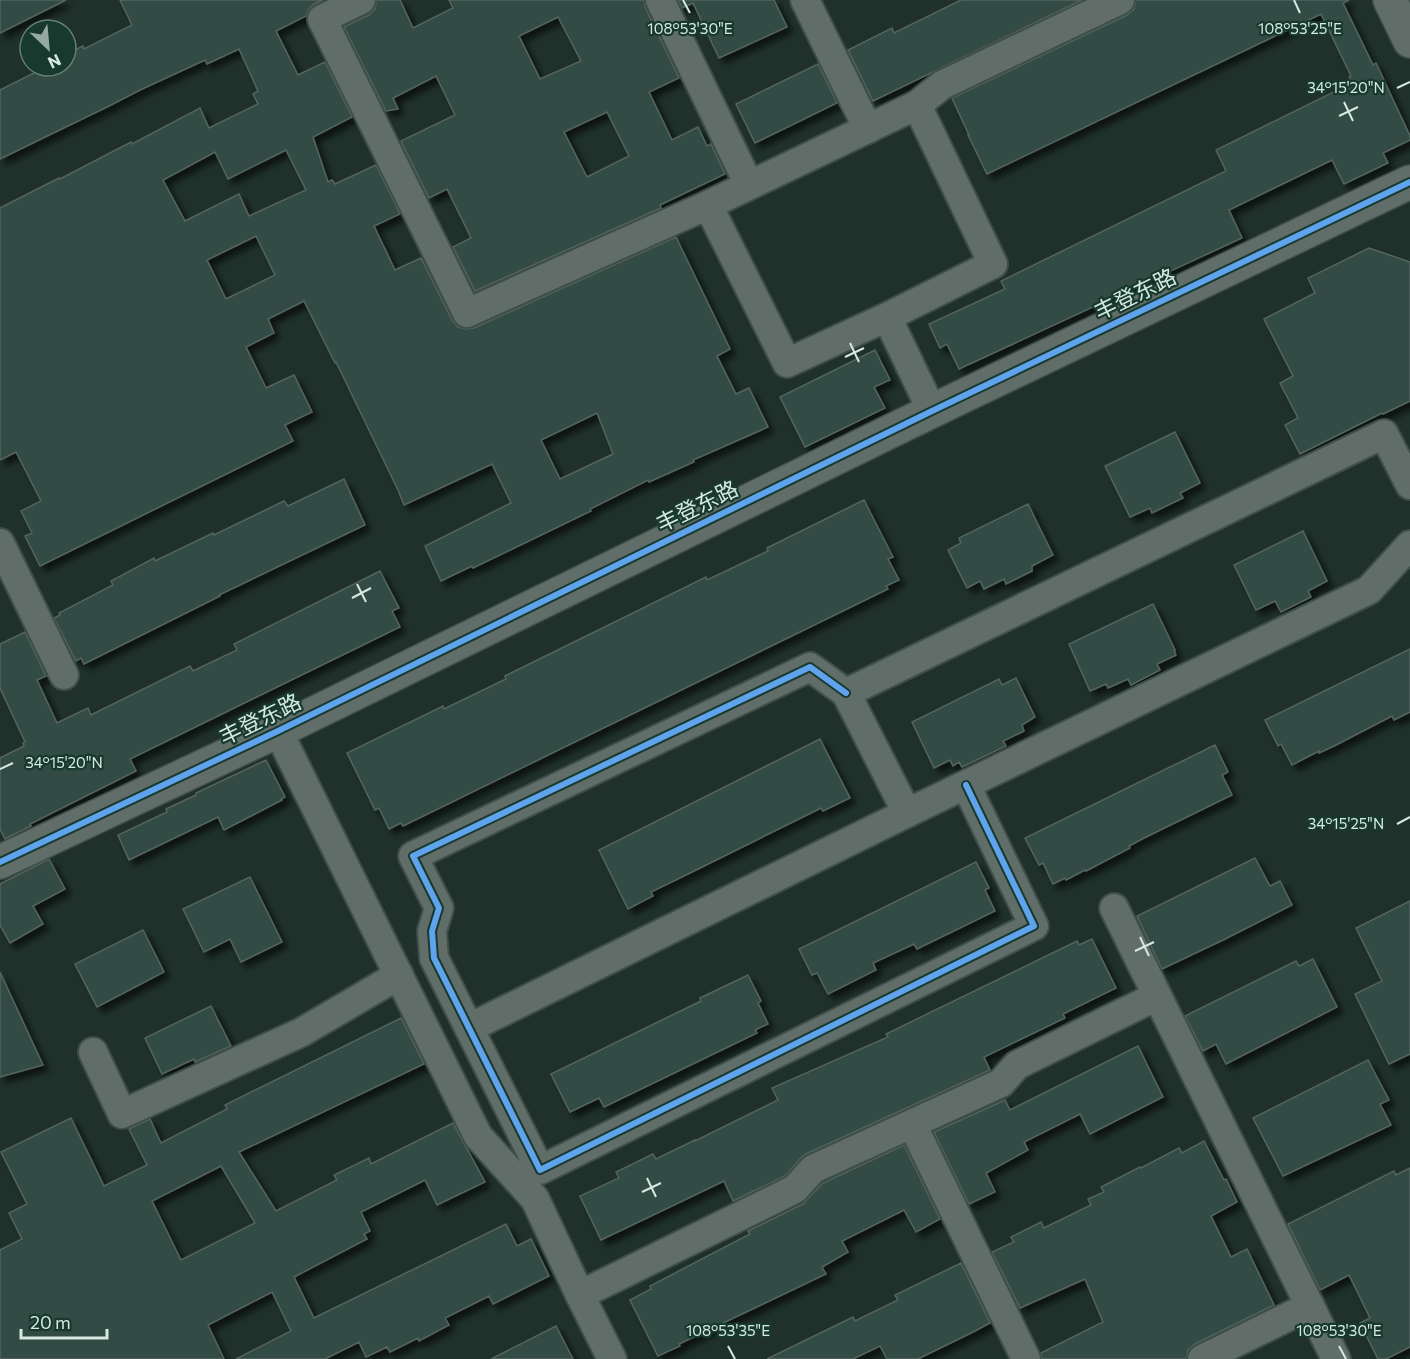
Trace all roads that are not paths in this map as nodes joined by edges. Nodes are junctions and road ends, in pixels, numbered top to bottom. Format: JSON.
{"nodes":[{"id":1,"x":362,"y":0,"type":"edge"},
{"id":2,"x":660,"y":0,"type":"edge"},
{"id":3,"x":805,"y":0,"type":"edge"},
{"id":4,"x":1120,"y":0,"type":"edge"},
{"id":5,"x":1390,"y":0,"type":"edge"},
{"id":6,"x":1410,"y":41,"type":"edge"},
{"id":7,"x":917,"y":105,"type":"junction"},
{"id":8,"x":868,"y":129,"type":"junction"},
{"id":9,"x":1410,"y":182,"type":"edge"},
{"id":10,"x":750,"y":185,"type":"junction"},
{"id":11,"x":708,"y":205,"type":"junction"},
{"id":12,"x":887,"y":317,"type":"junction"},
{"id":13,"x":932,"y":411,"type":"junction"},
{"id":14,"x":1410,"y":485,"type":"edge"},
{"id":15,"x":0,"y":543,"type":"edge"},
{"id":16,"x":1410,"y":545,"type":"edge"},
{"id":17,"x":64,"y":675,"type":"dead end"},
{"id":18,"x":846,"y":693,"type":"junction"},
{"id":19,"x":278,"y":731,"type":"junction"},
{"id":20,"x":966,"y":785,"type":"junction"},
{"id":21,"x":907,"y":813,"type":"junction"},
{"id":22,"x":0,"y":862,"type":"edge"},
{"id":23,"x":1114,"y":908,"type":"dead end"},
{"id":24,"x":399,"y":975,"type":"junction"},
{"id":25,"x":1157,"y":996,"type":"junction"},
{"id":26,"x":469,"y":1028,"type":"junction"},
{"id":27,"x":93,"y":1052,"type":"dead end"},
{"id":28,"x":912,"y":1124,"type":"junction"},
{"id":29,"x":580,"y":1295,"type":"junction"},
{"id":30,"x":1310,"y":1306,"type":"junction"},
{"id":31,"x":612,"y":1359,"type":"edge"},
{"id":32,"x":1026,"y":1359,"type":"edge"},
{"id":33,"x":1202,"y":1359,"type":"edge"},
{"id":34,"x":1336,"y":1359,"type":"edge"}],
"edges":[{"from":1,"to":11,"type":"street"},
{"from":2,"to":10,"type":"street"},
{"from":3,"to":8,"type":"street"},
{"from":4,"to":7,"type":"street"},
{"from":5,"to":6,"type":"street"},
{"from":7,"to":8,"type":"street"},
{"from":7,"to":12,"type":"street"},
{"from":8,"to":10,"type":"street"},
{"from":9,"to":13,"type":"street","name":"丰登东路"},
{"from":10,"to":11,"type":"street"},
{"from":11,"to":12,"type":"street"},
{"from":12,"to":13,"type":"street"},
{"from":13,"to":19,"type":"street","name":"丰登东路"},
{"from":14,"to":18,"type":"street"},
{"from":15,"to":17,"type":"street"},
{"from":16,"to":20,"type":"street"},
{"from":18,"to":21,"type":"street"},
{"from":18,"to":26,"type":"street"},
{"from":19,"to":22,"type":"street","name":"丰登东路"},
{"from":19,"to":24,"type":"street"},
{"from":20,"to":21,"type":"street"},
{"from":20,"to":26,"type":"street"},
{"from":21,"to":26,"type":"street"},
{"from":23,"to":25,"type":"street"},
{"from":24,"to":27,"type":"street"},
{"from":24,"to":29,"type":"street"},
{"from":25,"to":28,"type":"street"},
{"from":25,"to":30,"type":"street"},
{"from":28,"to":29,"type":"street"},
{"from":28,"to":32,"type":"street"},
{"from":29,"to":31,"type":"street"},
{"from":30,"to":33,"type":"street"},
{"from":30,"to":34,"type":"street"}]}
